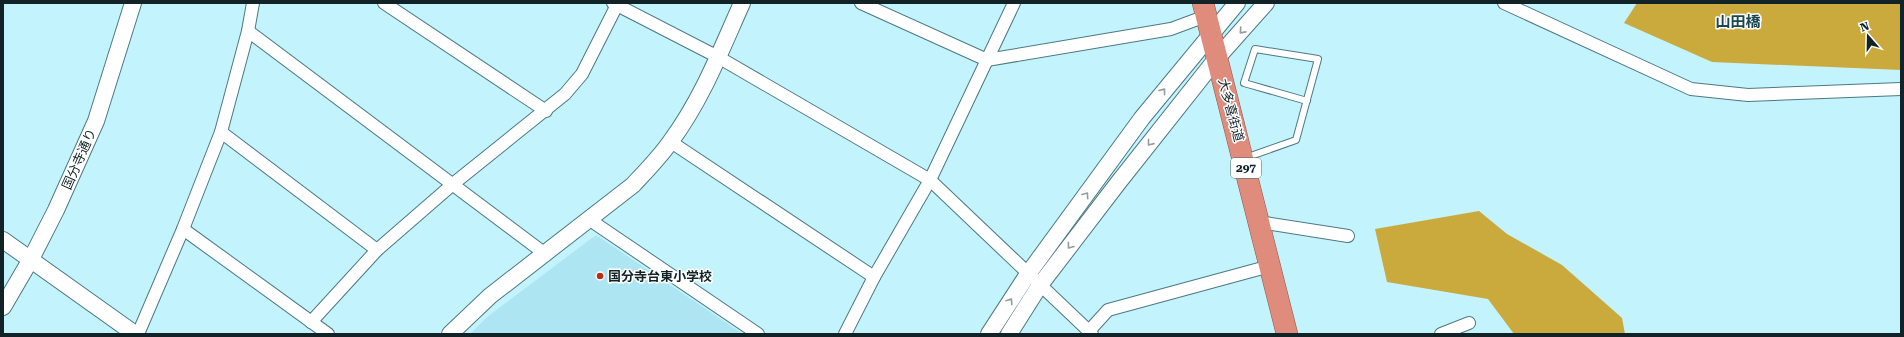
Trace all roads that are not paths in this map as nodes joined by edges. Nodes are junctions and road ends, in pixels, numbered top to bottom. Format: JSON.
{"nodes":[{"id":1,"x":133,"y":3,"type":"edge"},
{"id":2,"x":253,"y":3,"type":"edge"},
{"id":3,"x":384,"y":3,"type":"edge"},
{"id":4,"x":742,"y":3,"type":"edge"},
{"id":5,"x":861,"y":3,"type":"edge"},
{"id":6,"x":1014,"y":3,"type":"edge"},
{"id":7,"x":1238,"y":3,"type":"edge"},
{"id":8,"x":1266,"y":3,"type":"edge"},
{"id":9,"x":1504,"y":3,"type":"edge"},
{"id":10,"x":615,"y":4,"type":"edge"},
{"id":11,"x":1207,"y":17,"type":"edge"},
{"id":12,"x":248,"y":32,"type":"junction"},
{"id":13,"x":718,"y":57,"type":"junction"},
{"id":14,"x":1218,"y":58,"type":"junction"},
{"id":15,"x":987,"y":60,"type":"junction"},
{"id":16,"x":1901,"y":89,"type":"edge"},
{"id":17,"x":1307,"y":101,"type":"junction"},
{"id":18,"x":546,"y":111,"type":"junction"},
{"id":19,"x":221,"y":132,"type":"junction"},
{"id":20,"x":671,"y":142,"type":"junction"},
{"id":21,"x":1244,"y":158,"type":"junction"},
{"id":22,"x":930,"y":180,"type":"junction"},
{"id":23,"x":453,"y":184,"type":"junction"},
{"id":24,"x":590,"y":220,"type":"junction"},
{"id":25,"x":1259,"y":222,"type":"junction"},
{"id":26,"x":183,"y":229,"type":"junction"},
{"id":27,"x":1348,"y":236,"type":"dead end"},
{"id":28,"x":3,"y":240,"type":"edge"},
{"id":29,"x":377,"y":250,"type":"junction"},
{"id":30,"x":544,"y":253,"type":"junction"},
{"id":31,"x":31,"y":259,"type":"junction"},
{"id":32,"x":1270,"y":266,"type":"junction"},
{"id":33,"x":1028,"y":274,"type":"junction"},
{"id":34,"x":874,"y":277,"type":"junction"},
{"id":35,"x":1040,"y":285,"type":"junction"},
{"id":36,"x":3,"y":306,"type":"edge"},
{"id":37,"x":311,"y":322,"type":"junction"},
{"id":38,"x":1469,"y":323,"type":"dead end"},
{"id":39,"x":1091,"y":332,"type":"edge"},
{"id":40,"x":135,"y":334,"type":"edge"},
{"id":41,"x":138,"y":334,"type":"edge"},
{"id":42,"x":328,"y":334,"type":"edge"},
{"id":43,"x":450,"y":334,"type":"edge"},
{"id":44,"x":758,"y":334,"type":"edge"},
{"id":45,"x":845,"y":334,"type":"edge"},
{"id":46,"x":989,"y":334,"type":"edge"},
{"id":47,"x":1009,"y":334,"type":"edge"},
{"id":48,"x":1287,"y":334,"type":"edge"},
{"id":49,"x":1441,"y":334,"type":"edge"}],
"edges":[{"from":1,"to":31,"type":"street","name":"国分寺通り"},
{"from":2,"to":12,"type":"street"},
{"from":3,"to":18,"type":"street"},
{"from":4,"to":13,"type":"street"},
{"from":5,"to":15,"type":"street"},
{"from":6,"to":15,"type":"street"},
{"from":7,"to":11,"type":"street"},
{"from":8,"to":14,"type":"street","one_way":true},
{"from":9,"to":16,"type":"street"},
{"from":10,"to":13,"type":"street"},
{"from":10,"to":18,"type":"street"},
{"from":11,"to":14,"type":"highway","name":"大多喜街道","number":"297"},
{"from":11,"to":15,"type":"street"},
{"from":33,"to":11,"type":"street","one_way":true},
{"from":12,"to":19,"type":"street"},
{"from":12,"to":23,"type":"street"},
{"from":13,"to":20,"type":"street"},
{"from":13,"to":22,"type":"street"},
{"from":14,"to":21,"type":"highway","name":"大多喜街道","number":"297"},
{"from":14,"to":35,"type":"street","one_way":true},
{"from":15,"to":22,"type":"street"},
{"from":17,"to":17,"type":"lane"},
{"from":17,"to":21,"type":"lane"},
{"from":18,"to":23,"type":"street"},
{"from":19,"to":26,"type":"street"},
{"from":19,"to":29,"type":"street"},
{"from":20,"to":24,"type":"street"},
{"from":20,"to":34,"type":"street"},
{"from":21,"to":25,"type":"highway","name":"大多喜街道","number":"297"},
{"from":22,"to":33,"type":"street"},
{"from":22,"to":34,"type":"street"},
{"from":23,"to":29,"type":"street"},
{"from":23,"to":30,"type":"street"},
{"from":24,"to":30,"type":"street"},
{"from":24,"to":44,"type":"street"},
{"from":25,"to":27,"type":"street"},
{"from":25,"to":32,"type":"highway","name":"大多喜街道","number":"297"},
{"from":26,"to":37,"type":"street"},
{"from":26,"to":41,"type":"street"},
{"from":28,"to":31,"type":"street"},
{"from":29,"to":37,"type":"street"},
{"from":30,"to":43,"type":"street"},
{"from":31,"to":36,"type":"street","name":"国分寺通り"},
{"from":31,"to":40,"type":"street"},
{"from":32,"to":39,"type":"street"},
{"from":32,"to":48,"type":"highway","name":"大多喜街道","number":"297"},
{"from":33,"to":35,"type":"street"},
{"from":46,"to":33,"type":"street","one_way":true},
{"from":34,"to":45,"type":"street"},
{"from":35,"to":39,"type":"street"},
{"from":35,"to":47,"type":"street"},
{"from":37,"to":42,"type":"street"},
{"from":38,"to":49,"type":"street"}]}
